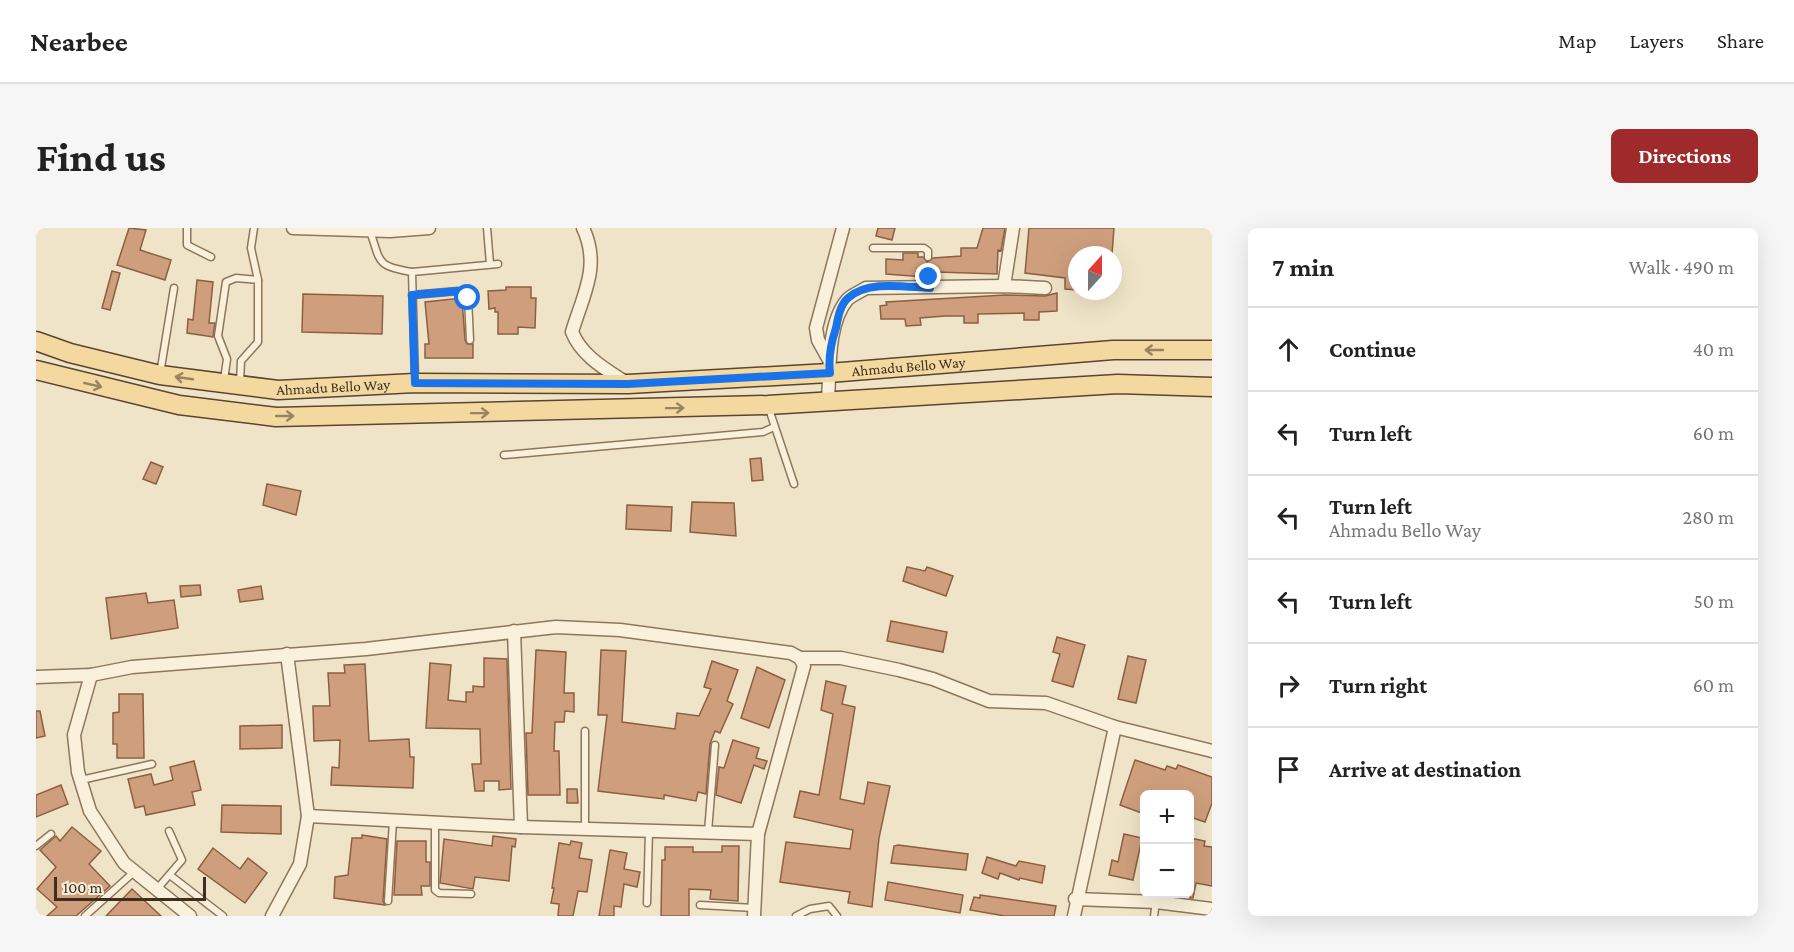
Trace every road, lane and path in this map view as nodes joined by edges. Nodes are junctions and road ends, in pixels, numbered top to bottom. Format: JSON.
{"nodes":[{"id":1,"x":187,"y":228,"type":"edge"},
{"id":2,"x":254,"y":228,"type":"edge"},
{"id":3,"x":293,"y":228,"type":"edge"},
{"id":4,"x":429,"y":228,"type":"edge"},
{"id":5,"x":487,"y":228,"type":"edge"},
{"id":6,"x":583,"y":228,"type":"edge"},
{"id":7,"x":843,"y":228,"type":"edge"},
{"id":8,"x":1013,"y":228,"type":"edge"},
{"id":9,"x":390,"y":230,"type":"edge"},
{"id":10,"x":370,"y":231,"type":"junction"},
{"id":11,"x":873,"y":248,"type":"dead end"},
{"id":12,"x":211,"y":257,"type":"dead end"},
{"id":13,"x":928,"y":257,"type":"dead end"},
{"id":14,"x":490,"y":264,"type":"junction"},
{"id":15,"x":498,"y":264,"type":"dead end"},
{"id":16,"x":412,"y":272,"type":"junction"},
{"id":17,"x":258,"y":280,"type":"junction"},
{"id":18,"x":1004,"y":286,"type":"junction"},
{"id":19,"x":174,"y":288,"type":"dead end"},
{"id":20,"x":1045,"y":288,"type":"dead end"},
{"id":21,"x":412,"y":295,"type":"junction"},
{"id":22,"x":470,"y":340,"type":"dead end"},
{"id":23,"x":36,"y":341,"type":"edge"},
{"id":24,"x":1212,"y":350,"type":"edge"},
{"id":25,"x":829,"y":366,"type":"junction"},
{"id":26,"x":36,"y":370,"type":"edge"},
{"id":27,"x":160,"y":375,"type":"junction"},
{"id":28,"x":415,"y":383,"type":"junction"},
{"id":29,"x":628,"y":384,"type":"junction"},
{"id":30,"x":231,"y":385,"type":"junction"},
{"id":31,"x":1212,"y":387,"type":"edge"},
{"id":32,"x":828,"y":400,"type":"junction"},
{"id":33,"x":768,"y":405,"type":"junction"},
{"id":34,"x":774,"y":427,"type":"junction"},
{"id":35,"x":504,"y":456,"type":"dead end"},
{"id":36,"x":794,"y":483,"type":"dead end"},
{"id":37,"x":514,"y":631,"type":"junction"},
{"id":38,"x":287,"y":654,"type":"junction"},
{"id":39,"x":800,"y":658,"type":"junction"},
{"id":40,"x":91,"y":675,"type":"junction"},
{"id":41,"x":36,"y":677,"type":"edge"},
{"id":42,"x":1115,"y":727,"type":"junction"},
{"id":43,"x":585,"y":731,"type":"dead end"},
{"id":44,"x":715,"y":745,"type":"dead end"},
{"id":45,"x":1212,"y":751,"type":"edge"},
{"id":46,"x":152,"y":764,"type":"dead end"},
{"id":47,"x":80,"y":780,"type":"junction"},
{"id":48,"x":308,"y":816,"type":"junction"},
{"id":49,"x":393,"y":821,"type":"junction"},
{"id":50,"x":435,"y":823,"type":"junction"},
{"id":51,"x":521,"y":827,"type":"junction"},
{"id":52,"x":585,"y":829,"type":"junction"},
{"id":53,"x":169,"y":831,"type":"dead end"},
{"id":54,"x":649,"y":831,"type":"junction"},
{"id":55,"x":708,"y":833,"type":"junction"},
{"id":56,"x":51,"y":834,"type":"dead end"},
{"id":57,"x":758,"y":834,"type":"junction"},
{"id":58,"x":36,"y":846,"type":"edge"},
{"id":59,"x":135,"y":872,"type":"junction"},
{"id":60,"x":171,"y":876,"type":"junction"},
{"id":61,"x":157,"y":890,"type":"junction"},
{"id":62,"x":471,"y":894,"type":"dead end"},
{"id":63,"x":1076,"y":899,"type":"junction"},
{"id":64,"x":388,"y":901,"type":"dead end"},
{"id":65,"x":1156,"y":902,"type":"junction"},
{"id":66,"x":647,"y":903,"type":"dead end"},
{"id":67,"x":700,"y":905,"type":"dead end"},
{"id":68,"x":1212,"y":909,"type":"edge"},
{"id":69,"x":754,"y":912,"type":"edge"},
{"id":70,"x":85,"y":916,"type":"edge"},
{"id":71,"x":190,"y":916,"type":"edge"},
{"id":72,"x":223,"y":916,"type":"edge"},
{"id":73,"x":272,"y":916,"type":"edge"},
{"id":74,"x":796,"y":916,"type":"edge"},
{"id":75,"x":837,"y":916,"type":"edge"},
{"id":76,"x":1074,"y":916,"type":"edge"},
{"id":77,"x":1154,"y":916,"type":"edge"}],
"edges":[{"from":1,"to":12,"type":"lane"},
{"from":2,"to":17,"type":"lane"},
{"from":3,"to":10,"type":"street"},
{"from":4,"to":9,"type":"street"},
{"from":5,"to":14,"type":"lane"},
{"from":6,"to":29,"type":"street"},
{"from":7,"to":25,"type":"street"},
{"from":8,"to":18,"type":"street"},
{"from":9,"to":10,"type":"street"},
{"from":10,"to":16,"type":"lane"},
{"from":11,"to":13,"type":"lane"},
{"from":14,"to":15,"type":"lane"},
{"from":14,"to":16,"type":"lane"},
{"from":16,"to":21,"type":"lane"},
{"from":17,"to":30,"type":"lane"},
{"from":17,"to":30,"type":"lane"},
{"from":18,"to":20,"type":"street"},
{"from":18,"to":25,"type":"street"},
{"from":19,"to":27,"type":"lane"},
{"from":21,"to":22,"type":"lane"},
{"from":21,"to":28,"type":"lane"},
{"from":23,"to":27,"type":"main road","name":"Ahmadu Bello Way"},
{"from":24,"to":25,"type":"main road","name":"Ahmadu Bello Way","one_way":true},
{"from":25,"to":29,"type":"main road","name":"Ahmadu Bello Way"},
{"from":25,"to":32,"type":"street"},
{"from":26,"to":33,"type":"main road","name":"Ahmadu Bello Way","one_way":true},
{"from":30,"to":27,"type":"main road","name":"Ahmadu Bello Way","one_way":true},
{"from":28,"to":29,"type":"main road","name":"Ahmadu Bello Way"},
{"from":28,"to":30,"type":"main road","name":"Ahmadu Bello Way"},
{"from":31,"to":32,"type":"main road","name":"Ahmadu Bello Way"},
{"from":32,"to":33,"type":"main road","name":"Ahmadu Bello Way"},
{"from":33,"to":34,"type":"lane"},
{"from":34,"to":35,"type":"lane"},
{"from":34,"to":36,"type":"lane"},
{"from":37,"to":38,"type":"street"},
{"from":37,"to":39,"type":"street"},
{"from":37,"to":51,"type":"street"},
{"from":38,"to":40,"type":"street"},
{"from":38,"to":48,"type":"street"},
{"from":39,"to":42,"type":"street"},
{"from":39,"to":57,"type":"street"},
{"from":40,"to":41,"type":"street"},
{"from":40,"to":47,"type":"street"},
{"from":42,"to":45,"type":"street"},
{"from":42,"to":63,"type":"street"},
{"from":43,"to":52,"type":"lane"},
{"from":44,"to":55,"type":"lane"},
{"from":46,"to":47,"type":"lane"},
{"from":47,"to":59,"type":"street"},
{"from":48,"to":49,"type":"street"},
{"from":48,"to":73,"type":"street"},
{"from":49,"to":50,"type":"street"},
{"from":49,"to":64,"type":"lane"},
{"from":50,"to":51,"type":"street"},
{"from":50,"to":62,"type":"lane"},
{"from":51,"to":52,"type":"street"},
{"from":52,"to":54,"type":"street"},
{"from":53,"to":60,"type":"lane"},
{"from":54,"to":55,"type":"street"},
{"from":54,"to":66,"type":"lane"},
{"from":55,"to":57,"type":"street"},
{"from":56,"to":58,"type":"lane"},
{"from":57,"to":69,"type":"street"},
{"from":59,"to":61,"type":"street"},
{"from":59,"to":70,"type":"lane"},
{"from":60,"to":61,"type":"lane"},
{"from":60,"to":72,"type":"lane"},
{"from":61,"to":71,"type":"street"},
{"from":63,"to":65,"type":"street"},
{"from":63,"to":76,"type":"street"},
{"from":65,"to":68,"type":"street"},
{"from":65,"to":77,"type":"lane"},
{"from":67,"to":69,"type":"lane"},
{"from":74,"to":75,"type":"lane"}]}
